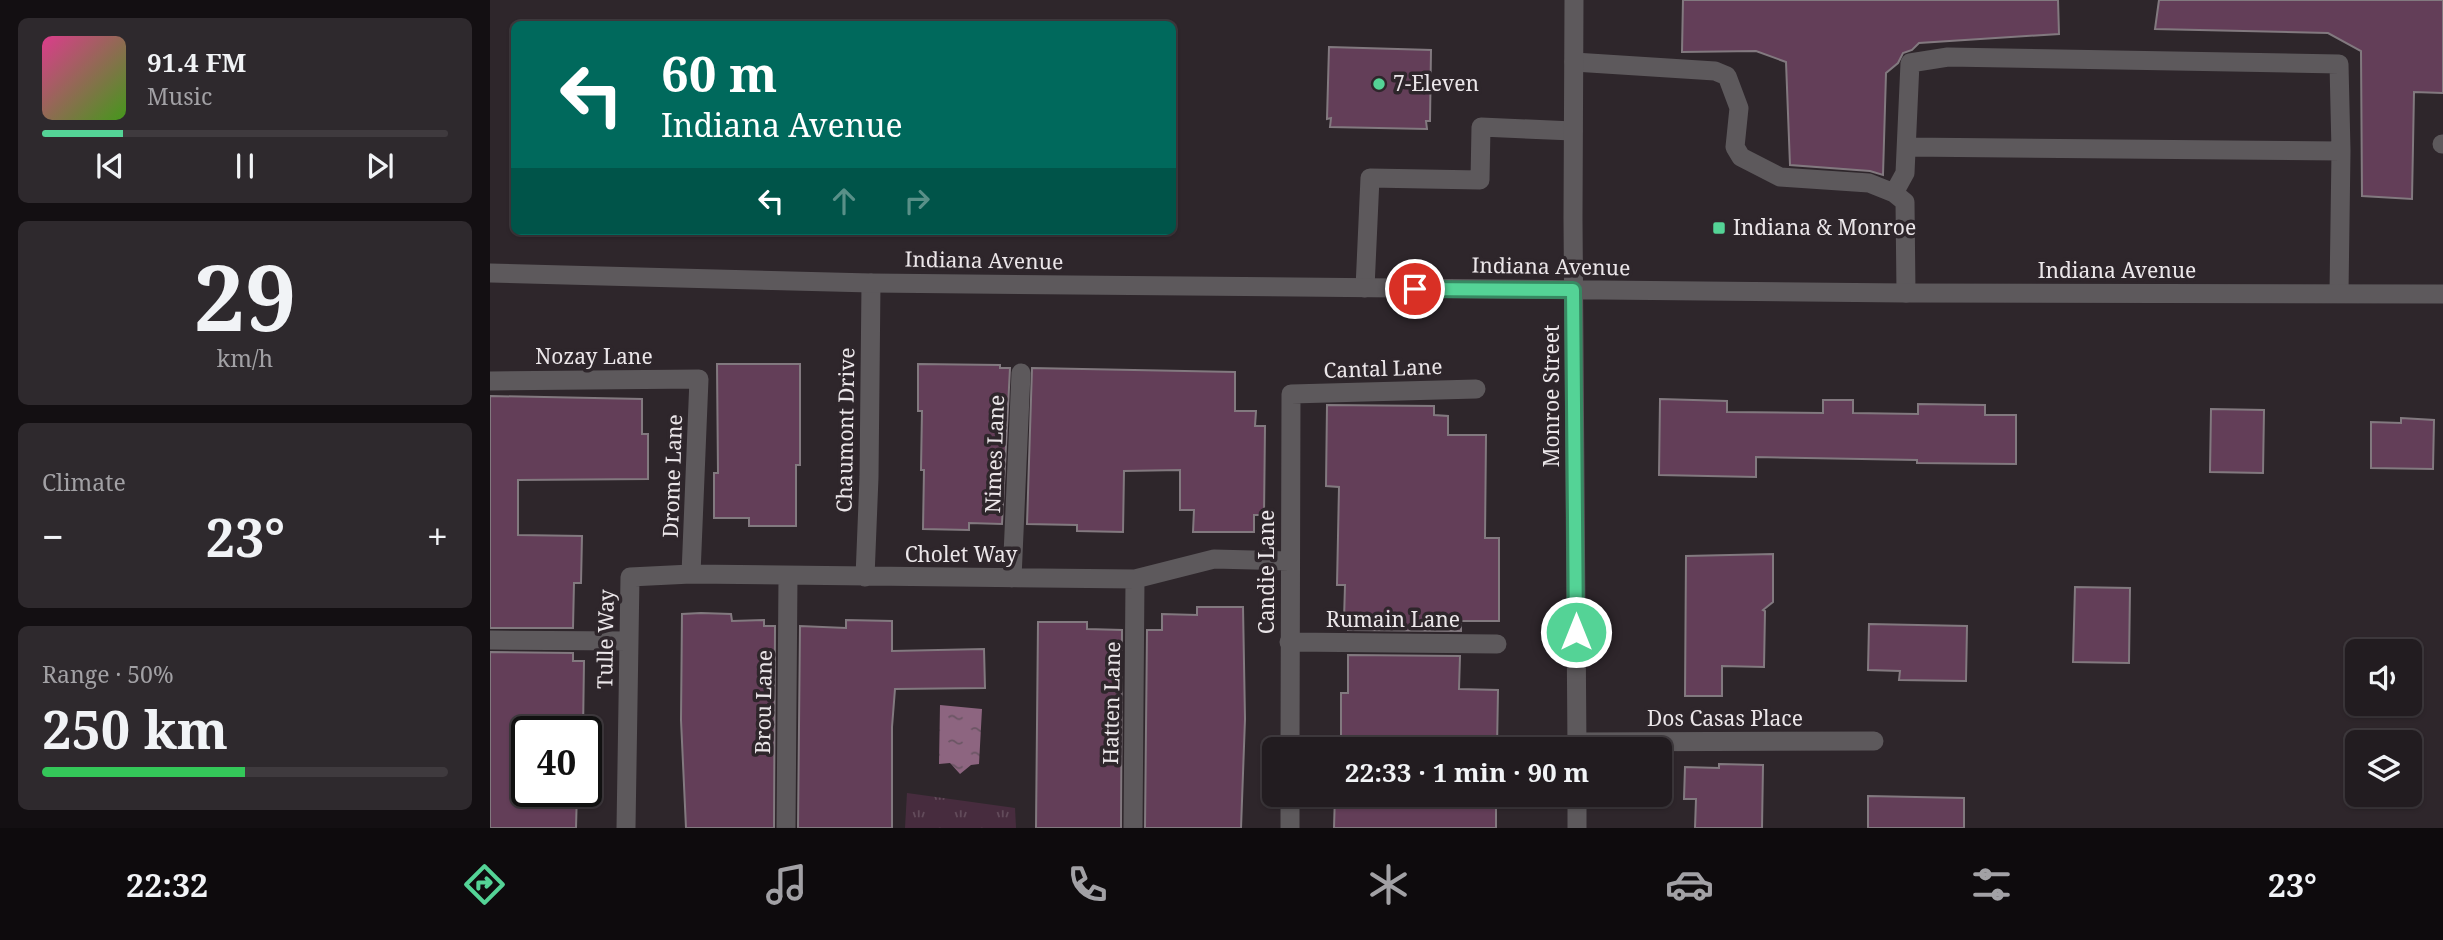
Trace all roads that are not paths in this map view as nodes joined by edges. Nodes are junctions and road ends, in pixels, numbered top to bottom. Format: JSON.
{"nodes":[{"id":1,"x":1574,"y":0,"type":"edge"},
{"id":2,"x":1574,"y":62,"type":"junction"},
{"id":3,"x":1573,"y":131,"type":"junction"},
{"id":4,"x":1906,"y":147,"type":"junction"},
{"id":5,"x":2341,"y":152,"type":"junction"},
{"id":6,"x":1894,"y":193,"type":"junction"},
{"id":7,"x":490,"y":273,"type":"edge"},
{"id":8,"x":871,"y":283,"type":"junction"},
{"id":9,"x":1365,"y":288,"type":"junction"},
{"id":10,"x":1573,"y":290,"type":"junction"},
{"id":11,"x":1906,"y":293,"type":"junction"},
{"id":12,"x":2339,"y":293,"type":"junction"},
{"id":13,"x":2443,"y":294,"type":"edge"},
{"id":14,"x":1021,"y":373,"type":"dead end"},
{"id":15,"x":699,"y":379,"type":"joint"},
{"id":16,"x":490,"y":381,"type":"edge"},
{"id":17,"x":1476,"y":389,"type":"dead end"},
{"id":18,"x":1290,"y":394,"type":"joint"},
{"id":19,"x":1289,"y":561,"type":"junction"},
{"id":20,"x":691,"y":574,"type":"junction"},
{"id":21,"x":788,"y":576,"type":"junction"},
{"id":22,"x":630,"y":577,"type":"joint"},
{"id":23,"x":865,"y":577,"type":"junction"},
{"id":24,"x":1012,"y":578,"type":"junction"},
{"id":25,"x":1135,"y":579,"type":"junction"},
{"id":26,"x":490,"y":640,"type":"edge"},
{"id":27,"x":629,"y":641,"type":"junction"},
{"id":28,"x":1289,"y":642,"type":"junction"},
{"id":29,"x":1497,"y":644,"type":"dead end"},
{"id":30,"x":1290,"y":737,"type":"edge"},
{"id":31,"x":1577,"y":737,"type":"edge"},
{"id":32,"x":1874,"y":741,"type":"dead end"},
{"id":33,"x":1672,"y":744,"type":"edge"},
{"id":34,"x":1290,"y":807,"type":"edge"},
{"id":35,"x":1577,"y":807,"type":"edge"},
{"id":36,"x":626,"y":828,"type":"edge"},
{"id":37,"x":786,"y":828,"type":"edge"},
{"id":38,"x":1133,"y":828,"type":"edge"},
{"id":39,"x":1290,"y":828,"type":"edge"},
{"id":40,"x":1577,"y":828,"type":"edge"}],
"edges":[{"from":1,"to":2,"type":"street","name":"Monroe Street"},
{"from":2,"to":3,"type":"street","name":"Monroe Street"},
{"from":2,"to":6,"type":"street"},
{"from":3,"to":9,"type":"street"},
{"from":3,"to":10,"type":"street","name":"Monroe Street"},
{"from":4,"to":5,"type":"street"},
{"from":4,"to":5,"type":"street"},
{"from":4,"to":6,"type":"street"},
{"from":5,"to":12,"type":"street"},
{"from":6,"to":11,"type":"street"},
{"from":7,"to":8,"type":"street","name":"Indiana Avenue"},
{"from":8,"to":9,"type":"street","name":"Indiana Avenue"},
{"from":8,"to":23,"type":"street","name":"Chaumont Drive"},
{"from":9,"to":10,"type":"street","name":"Indiana Avenue"},
{"from":10,"to":11,"type":"street","name":"Indiana Avenue"},
{"from":10,"to":31,"type":"street","name":"Monroe Street"},
{"from":11,"to":12,"type":"street","name":"Indiana Avenue"},
{"from":12,"to":13,"type":"street","name":"Indiana Avenue"},
{"from":14,"to":24,"type":"street","name":"Nimes Lane"},
{"from":15,"to":16,"type":"street","name":"Nozay Lane"},
{"from":15,"to":20,"type":"street","name":"Drome Lane"},
{"from":17,"to":18,"type":"street","name":"Cantal Lane"},
{"from":18,"to":19,"type":"street","name":"Candie Lane"},
{"from":19,"to":25,"type":"street","name":"Cholet Way"},
{"from":19,"to":28,"type":"street","name":"Candie Lane"},
{"from":20,"to":21,"type":"street","name":"Cholet Way"},
{"from":20,"to":22,"type":"street","name":"Cholet Way"},
{"from":21,"to":23,"type":"street","name":"Cholet Way"},
{"from":21,"to":37,"type":"street","name":"Brou Lane"},
{"from":22,"to":27,"type":"street","name":"Tulle Way"},
{"from":23,"to":24,"type":"street","name":"Cholet Way"},
{"from":24,"to":25,"type":"street","name":"Cholet Way"},
{"from":25,"to":38,"type":"street","name":"Hatten Lane"},
{"from":26,"to":27,"type":"street"},
{"from":27,"to":36,"type":"street","name":"Tulle Way"},
{"from":28,"to":29,"type":"street","name":"Rumain Lane"},
{"from":28,"to":30,"type":"street","name":"Candie Lane"},
{"from":32,"to":33,"type":"street","name":"Dos Casas Place"},
{"from":34,"to":39,"type":"street"},
{"from":35,"to":40,"type":"street"}]}
